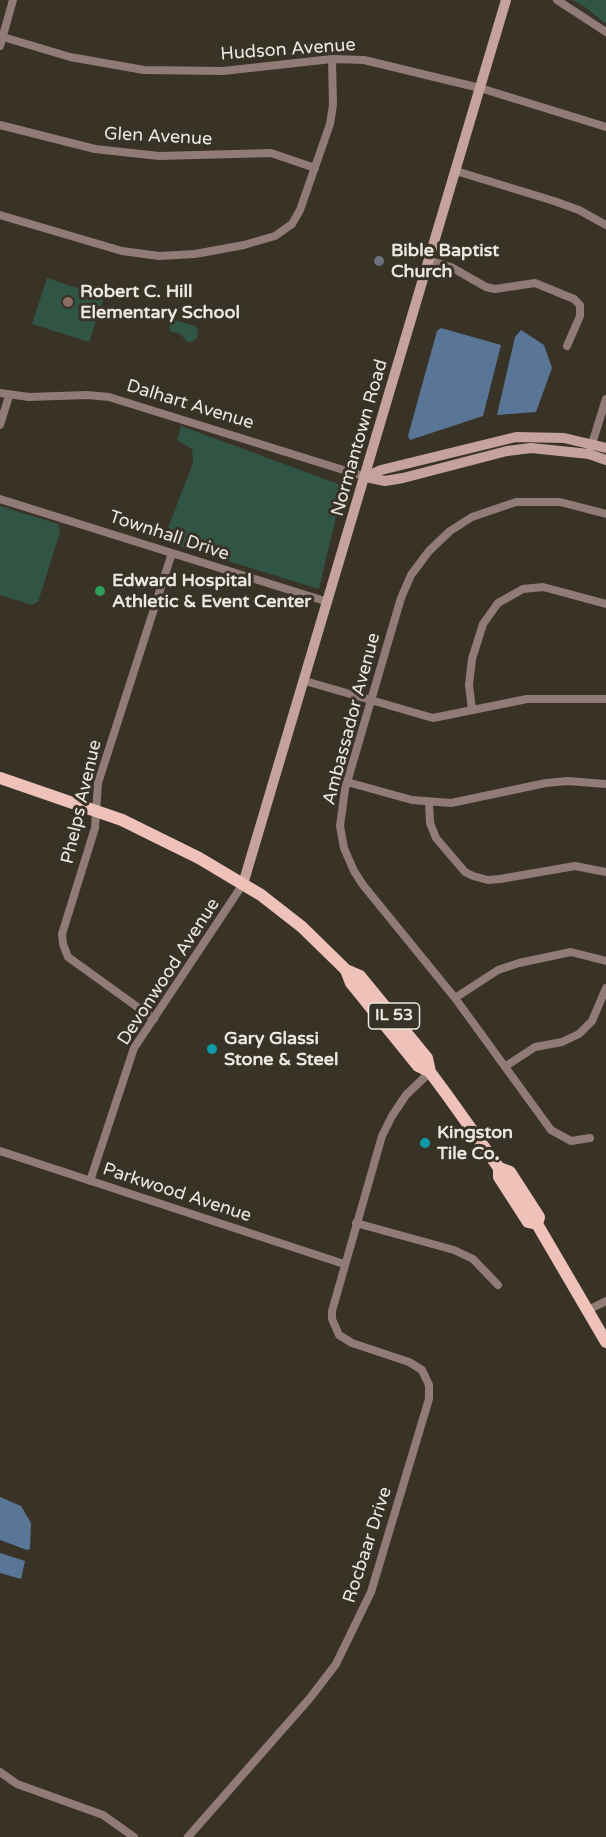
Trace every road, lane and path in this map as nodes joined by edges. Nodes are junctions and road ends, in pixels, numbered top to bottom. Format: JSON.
{"nodes":[{"id":1,"x":14,"y":0,"type":"edge"},
{"id":2,"x":506,"y":0,"type":"edge"},
{"id":3,"x":557,"y":0,"type":"edge"},
{"id":4,"x":606,"y":32,"type":"edge"},
{"id":5,"x":3,"y":37,"type":"junction"},
{"id":6,"x":0,"y":46,"type":"edge"},
{"id":7,"x":332,"y":59,"type":"junction"},
{"id":8,"x":480,"y":88,"type":"junction"},
{"id":9,"x":0,"y":125,"type":"edge"},
{"id":10,"x":606,"y":127,"type":"edge"},
{"id":11,"x":315,"y":168,"type":"junction"},
{"id":12,"x":456,"y":171,"type":"junction"},
{"id":13,"x":0,"y":215,"type":"edge"},
{"id":14,"x":606,"y":225,"type":"edge"},
{"id":15,"x":428,"y":260,"type":"junction"},
{"id":16,"x":567,"y":346,"type":"dead end"},
{"id":17,"x":0,"y":393,"type":"edge"},
{"id":18,"x":9,"y":396,"type":"junction"},
{"id":19,"x":606,"y":399,"type":"edge"},
{"id":20,"x":0,"y":425,"type":"edge"},
{"id":21,"x":606,"y":448,"type":"edge"},
{"id":22,"x":590,"y":449,"type":"junction"},
{"id":23,"x":606,"y":460,"type":"edge"},
{"id":24,"x":366,"y":477,"type":"junction"},
{"id":25,"x":0,"y":499,"type":"edge"},
{"id":26,"x":606,"y":514,"type":"edge"},
{"id":27,"x":172,"y":553,"type":"junction"},
{"id":28,"x":328,"y":602,"type":"junction"},
{"id":29,"x":606,"y":604,"type":"edge"},
{"id":30,"x":305,"y":681,"type":"junction"},
{"id":31,"x":606,"y":699,"type":"edge"},
{"id":32,"x":370,"y":701,"type":"junction"},
{"id":33,"x":472,"y":710,"type":"junction"},
{"id":34,"x":0,"y":778,"type":"edge"},
{"id":35,"x":347,"y":782,"type":"junction"},
{"id":36,"x":606,"y":784,"type":"edge"},
{"id":37,"x":429,"y":802,"type":"junction"},
{"id":38,"x":96,"y":811,"type":"junction"},
{"id":39,"x":606,"y":872,"type":"edge"},
{"id":40,"x":243,"y":884,"type":"junction"},
{"id":41,"x":606,"y":961,"type":"edge"},
{"id":42,"x":606,"y":988,"type":"edge"},
{"id":43,"x":455,"y":998,"type":"junction"},
{"id":44,"x":154,"y":1019,"type":"junction"},
{"id":45,"x":507,"y":1066,"type":"junction"},
{"id":46,"x":430,"y":1072,"type":"junction"},
{"id":47,"x":590,"y":1138,"type":"dead end"},
{"id":48,"x":0,"y":1151,"type":"edge"},
{"id":49,"x":90,"y":1181,"type":"junction"},
{"id":50,"x":357,"y":1223,"type":"junction"},
{"id":51,"x":344,"y":1264,"type":"junction"},
{"id":52,"x":498,"y":1286,"type":"dead end"},
{"id":53,"x":606,"y":1301,"type":"edge"},
{"id":54,"x":588,"y":1310,"type":"junction"},
{"id":55,"x":606,"y":1342,"type":"edge"},
{"id":56,"x":0,"y":1772,"type":"edge"},
{"id":57,"x":134,"y":1837,"type":"edge"},
{"id":58,"x":188,"y":1837,"type":"edge"}],
"edges":[{"from":1,"to":5,"type":"street"},
{"from":2,"to":8,"type":"main road","name":"Normantown Road"},
{"from":3,"to":4,"type":"street"},
{"from":5,"to":6,"type":"street"},
{"from":5,"to":7,"type":"street","name":"Hudson Avenue"},
{"from":7,"to":8,"type":"street","name":"Hudson Avenue"},
{"from":7,"to":11,"type":"street"},
{"from":8,"to":10,"type":"street","name":"Hudson Avenue"},
{"from":8,"to":12,"type":"main road","name":"Normantown Road"},
{"from":9,"to":11,"type":"street","name":"Glen Avenue"},
{"from":11,"to":13,"type":"street"},
{"from":12,"to":14,"type":"street"},
{"from":12,"to":15,"type":"main road","name":"Normantown Road"},
{"from":15,"to":16,"type":"street"},
{"from":15,"to":24,"type":"main road","name":"Normantown Road"},
{"from":17,"to":18,"type":"street","name":"Dalhart Avenue"},
{"from":18,"to":20,"type":"street"},
{"from":18,"to":24,"type":"street","name":"Dalhart Avenue"},
{"from":19,"to":22,"type":"street"},
{"from":21,"to":22,"type":"main road","name":"Dalhart Avenue"},
{"from":22,"to":23,"type":"main road","name":"Dalhart Avenue"},
{"from":22,"to":24,"type":"main road","name":"Dalhart Avenue"},
{"from":24,"to":28,"type":"main road","name":"Normantown Road"},
{"from":25,"to":27,"type":"street","name":"Townhall Drive"},
{"from":26,"to":32,"type":"street","name":"Ambassador Avenue"},
{"from":27,"to":28,"type":"street","name":"Townhall Drive"},
{"from":27,"to":38,"type":"street","name":"Phelps Avenue"},
{"from":28,"to":30,"type":"main road","name":"Normantown Road"},
{"from":29,"to":33,"type":"street"},
{"from":30,"to":32,"type":"street"},
{"from":30,"to":40,"type":"main road","name":"Normantown Road"},
{"from":31,"to":33,"type":"street"},
{"from":32,"to":33,"type":"street"},
{"from":32,"to":35,"type":"street","name":"Ambassador Avenue"},
{"from":34,"to":38,"type":"main road","number":"IL 53"},
{"from":35,"to":37,"type":"street"},
{"from":35,"to":43,"type":"street","name":"Ambassador Avenue"},
{"from":36,"to":37,"type":"street"},
{"from":37,"to":39,"type":"street"},
{"from":38,"to":40,"type":"main road","number":"IL 53"},
{"from":38,"to":44,"type":"street","name":"Phelps Avenue"},
{"from":40,"to":44,"type":"street","name":"Devonwood Avenue"},
{"from":40,"to":46,"type":"main road","number":"IL 53"},
{"from":41,"to":43,"type":"street"},
{"from":42,"to":45,"type":"street"},
{"from":43,"to":45,"type":"street","name":"Ambassador Avenue"},
{"from":44,"to":49,"type":"street","name":"Devonwood Avenue"},
{"from":45,"to":47,"type":"street","name":"Ambassador Avenue"},
{"from":46,"to":50,"type":"street"},
{"from":46,"to":54,"type":"main road","number":"IL 53"},
{"from":48,"to":49,"type":"street","name":"Parkwood Avenue"},
{"from":49,"to":51,"type":"street","name":"Parkwood Avenue"},
{"from":50,"to":51,"type":"street"},
{"from":50,"to":52,"type":"street"},
{"from":51,"to":58,"type":"street","name":"Rocbaar Drive"},
{"from":53,"to":54,"type":"street"},
{"from":54,"to":55,"type":"main road","number":"IL 53"},
{"from":56,"to":57,"type":"street"}]}
